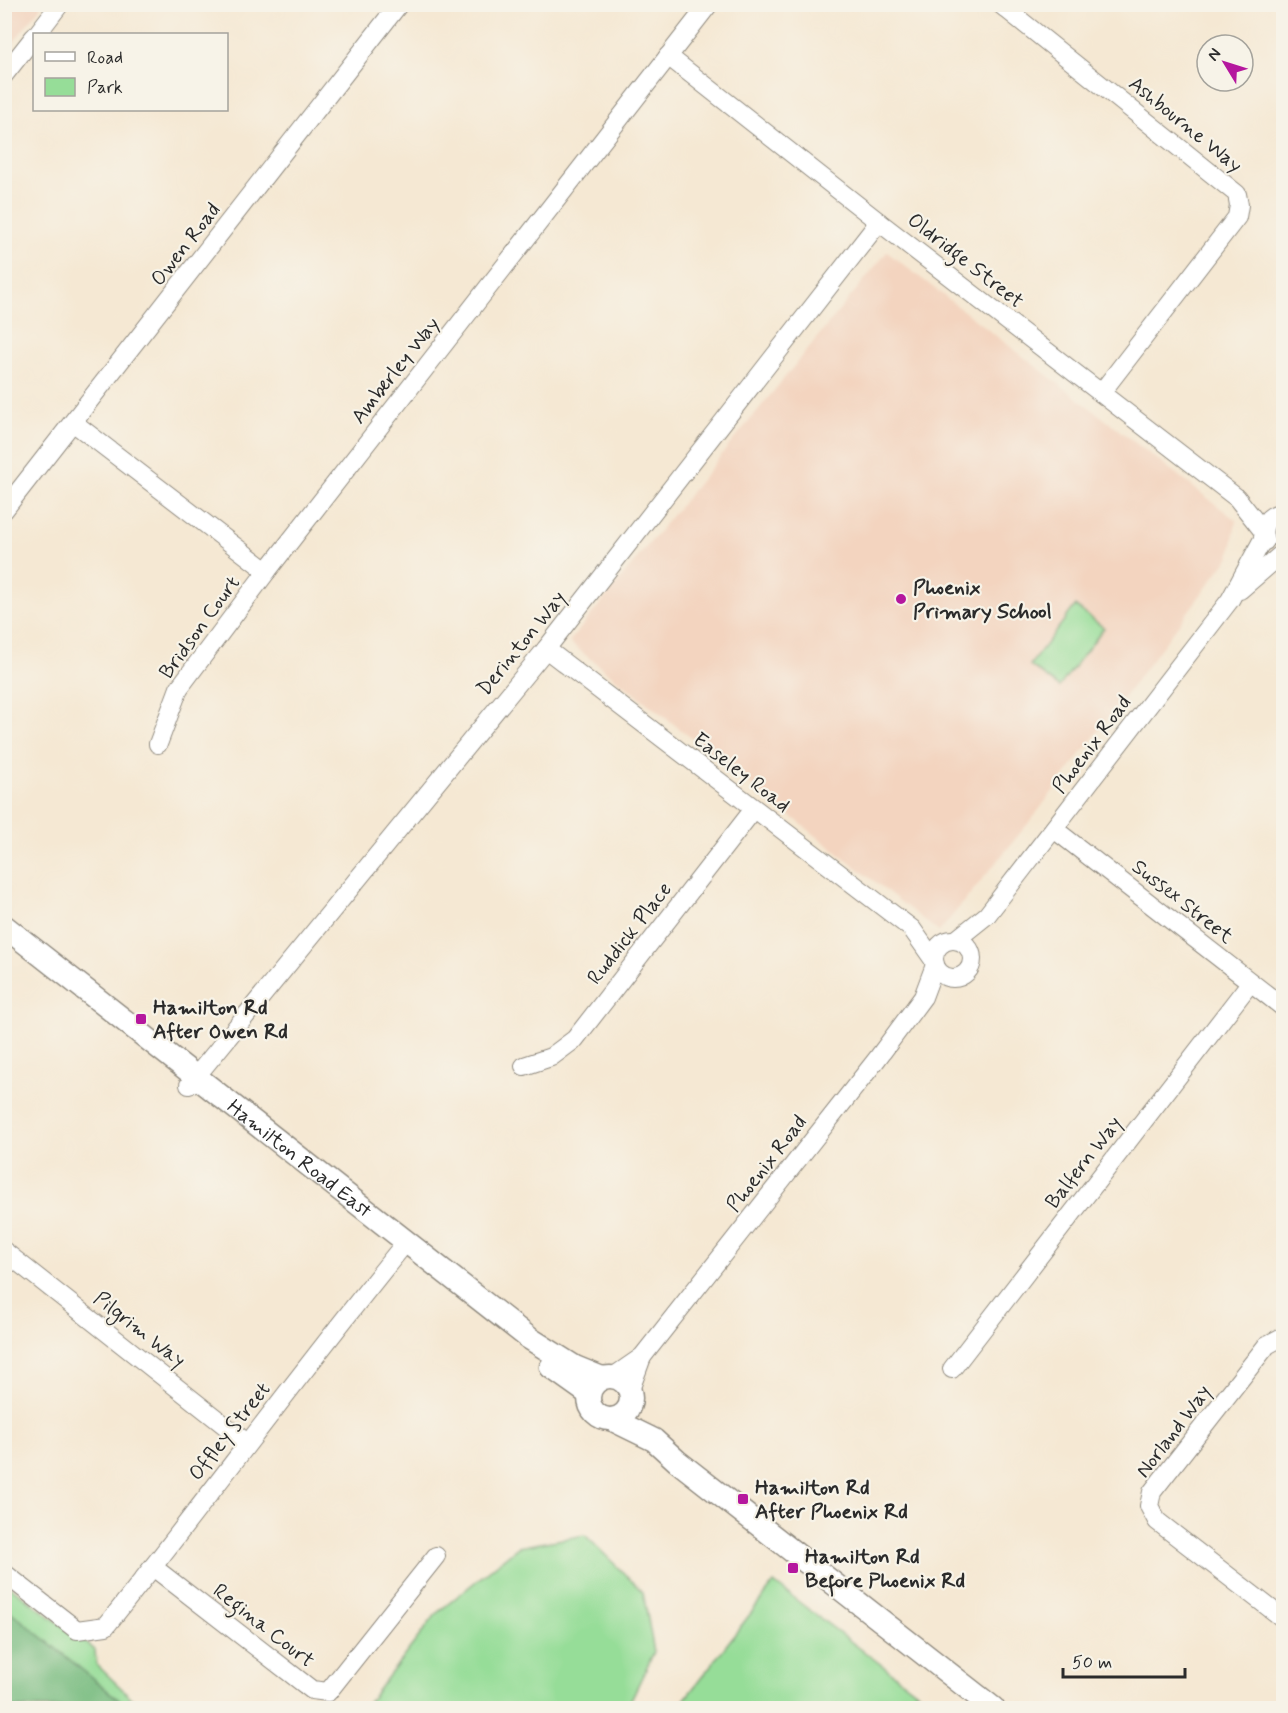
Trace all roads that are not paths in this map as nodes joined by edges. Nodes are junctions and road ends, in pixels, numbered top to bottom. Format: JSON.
{"nodes":[{"id":1,"x":60,"y":4,"type":"edge"},
{"id":2,"x":399,"y":4,"type":"edge"},
{"id":3,"x":710,"y":4,"type":"edge"},
{"id":4,"x":1000,"y":4,"type":"edge"},
{"id":5,"x":38,"y":33,"type":"edge"},
{"id":6,"x":33,"y":40,"type":"edge"},
{"id":7,"x":668,"y":56,"type":"junction"},
{"id":8,"x":4,"y":75,"type":"edge"},
{"id":9,"x":879,"y":222,"type":"junction"},
{"id":10,"x":1101,"y":393,"type":"junction"},
{"id":11,"x":74,"y":423,"type":"junction"},
{"id":12,"x":1238,"y":498,"type":"junction"},
{"id":13,"x":4,"y":510,"type":"edge"},
{"id":14,"x":1280,"y":513,"type":"edge"},
{"id":15,"x":1263,"y":534,"type":"junction"},
{"id":16,"x":1284,"y":552,"type":"edge"},
{"id":17,"x":267,"y":571,"type":"junction"},
{"id":18,"x":1230,"y":600,"type":"junction"},
{"id":19,"x":546,"y":649,"type":"junction"},
{"id":20,"x":158,"y":744,"type":"dead end"},
{"id":21,"x":754,"y":809,"type":"junction"},
{"id":22,"x":1054,"y":829,"type":"junction"},
{"id":23,"x":987,"y":915,"type":"junction"},
{"id":24,"x":4,"y":927,"type":"edge"},
{"id":25,"x":912,"y":929,"type":"junction"},
{"id":26,"x":953,"y":939,"type":"junction"},
{"id":27,"x":4,"y":942,"type":"edge"},
{"id":28,"x":971,"y":953,"type":"junction"},
{"id":29,"x":934,"y":962,"type":"junction"},
{"id":30,"x":955,"y":978,"type":"junction"},
{"id":31,"x":1250,"y":983,"type":"junction"},
{"id":32,"x":923,"y":997,"type":"junction"},
{"id":33,"x":1284,"y":1008,"type":"edge"},
{"id":34,"x":524,"y":1066,"type":"dead end"},
{"id":35,"x":193,"y":1081,"type":"junction"},
{"id":36,"x":403,"y":1246,"type":"junction"},
{"id":37,"x":4,"y":1251,"type":"edge"},
{"id":38,"x":1284,"y":1336,"type":"edge"},
{"id":39,"x":952,"y":1369,"type":"dead end"},
{"id":40,"x":613,"y":1387,"type":"junction"},
{"id":41,"x":611,"y":1419,"type":"junction"},
{"id":42,"x":654,"y":1440,"type":"junction"},
{"id":43,"x":247,"y":1443,"type":"junction"},
{"id":44,"x":436,"y":1556,"type":"dead end"},
{"id":45,"x":153,"y":1568,"type":"junction"},
{"id":46,"x":4,"y":1573,"type":"edge"},
{"id":47,"x":1284,"y":1619,"type":"edge"},
{"id":48,"x":993,"y":1708,"type":"edge"}],
"edges":[{"from":1,"to":5,"type":"street"},
{"from":2,"to":11,"type":"street","name":"Owen Road"},
{"from":3,"to":7,"type":"street","name":"Amberley Way"},
{"from":4,"to":10,"type":"street","name":"Ashbourne Way"},
{"from":6,"to":8,"type":"street"},
{"from":7,"to":9,"type":"street","name":"Oldridge Street"},
{"from":7,"to":17,"type":"street","name":"Amberley Way"},
{"from":9,"to":10,"type":"street","name":"Oldridge Street"},
{"from":9,"to":19,"type":"street","name":"Derinton Way"},
{"from":10,"to":12,"type":"street","name":"Oldridge Street"},
{"from":11,"to":13,"type":"street","name":"Owen Road"},
{"from":11,"to":17,"type":"street"},
{"from":12,"to":14,"type":"street","name":"Oldridge Street"},
{"from":12,"to":15,"type":"street","name":"Oldridge Street"},
{"from":14,"to":15,"type":"street","name":"Phoenix Road"},
{"from":15,"to":16,"type":"street","name":"Oldridge Street"},
{"from":15,"to":18,"type":"street","name":"Phoenix Road"},
{"from":16,"to":18,"type":"street","name":"Phoenix Road"},
{"from":17,"to":20,"type":"street","name":"Bridson Court"},
{"from":18,"to":22,"type":"street","name":"Phoenix Road"},
{"from":19,"to":21,"type":"street","name":"Easeley Road"},
{"from":19,"to":35,"type":"street","name":"Derinton Way"},
{"from":21,"to":25,"type":"street","name":"Easeley Road"},
{"from":21,"to":34,"type":"street","name":"Ruddick Place"},
{"from":22,"to":23,"type":"street","name":"Phoenix Road"},
{"from":22,"to":31,"type":"street","name":"Sussex Street"},
{"from":23,"to":26,"type":"street","name":"Phoenix Road"},
{"from":23,"to":28,"type":"street","name":"Phoenix Road"},
{"from":24,"to":35,"type":"main road","name":"Hamilton Road East"},
{"from":25,"to":26,"type":"street","name":"Easeley Road"},
{"from":25,"to":29,"type":"street","name":"Easeley Road"},
{"from":26,"to":28,"type":"street"},
{"from":26,"to":29,"type":"street"},
{"from":27,"to":35,"type":"main road","name":"Hamilton Road East"},
{"from":28,"to":30,"type":"street"},
{"from":29,"to":30,"type":"street"},
{"from":29,"to":32,"type":"street","name":"Phoenix Road"},
{"from":30,"to":32,"type":"street","name":"Phoenix Road"},
{"from":31,"to":33,"type":"street","name":"Sussex Street"},
{"from":31,"to":39,"type":"street","name":"Balfern Way"},
{"from":32,"to":40,"type":"street","name":"Phoenix Road"},
{"from":35,"to":36,"type":"main road","name":"Hamilton Road East"},
{"from":36,"to":40,"type":"main road","name":"Hamilton Road East"},
{"from":36,"to":43,"type":"street","name":"Offley Street"},
{"from":37,"to":43,"type":"street","name":"Pilgrim Way"},
{"from":38,"to":47,"type":"street","name":"Norland Way"},
{"from":40,"to":41,"type":"main road"},
{"from":40,"to":41,"type":"main road"},
{"from":40,"to":42,"type":"main road"},
{"from":41,"to":42,"type":"main road"},
{"from":42,"to":48,"type":"main road"},
{"from":43,"to":45,"type":"street","name":"Offley Street"},
{"from":44,"to":45,"type":"street","name":"Regina Court"},
{"from":45,"to":46,"type":"street","name":"Offley Street"}]}
